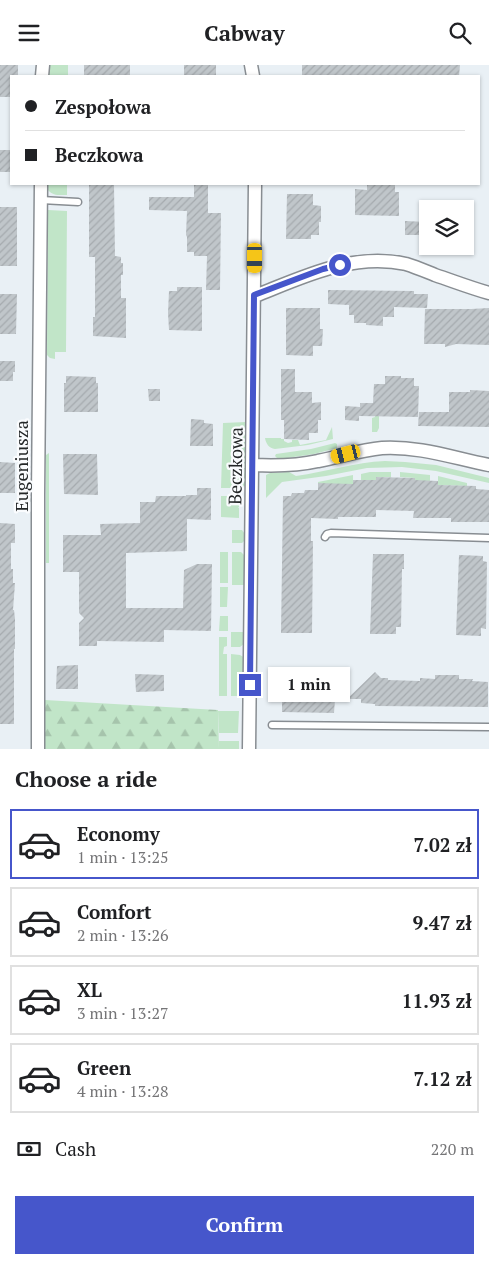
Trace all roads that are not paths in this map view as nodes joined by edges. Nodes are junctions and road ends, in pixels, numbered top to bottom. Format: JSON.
{"nodes":[{"id":1,"x":41,"y":185,"type":"edge"},
{"id":2,"x":255,"y":185,"type":"edge"},
{"id":3,"x":41,"y":200,"type":"junction"},
{"id":4,"x":78,"y":201,"type":"dead end"},
{"id":5,"x":489,"y":293,"type":"edge"},
{"id":6,"x":254,"y":295,"type":"junction"},
{"id":7,"x":253,"y":465,"type":"junction"},
{"id":8,"x":489,"y":465,"type":"edge"},
{"id":9,"x":325,"y":537,"type":"dead end"},
{"id":10,"x":489,"y":539,"type":"edge"},
{"id":11,"x":272,"y":725,"type":"dead end"},
{"id":12,"x":489,"y":727,"type":"edge"},
{"id":13,"x":38,"y":749,"type":"edge"},
{"id":14,"x":249,"y":749,"type":"edge"}],
"edges":[{"from":1,"to":3,"type":"street","name":"Eugeniusza"},
{"from":2,"to":6,"type":"street","name":"Beczkowa"},
{"from":3,"to":4,"type":"lane"},
{"from":3,"to":13,"type":"street","name":"Eugeniusza"},
{"from":5,"to":6,"type":"street"},
{"from":6,"to":7,"type":"street","name":"Beczkowa"},
{"from":7,"to":8,"type":"street"},
{"from":7,"to":14,"type":"street","name":"Beczkowa"},
{"from":9,"to":10,"type":"lane"},
{"from":11,"to":12,"type":"lane"}]}
